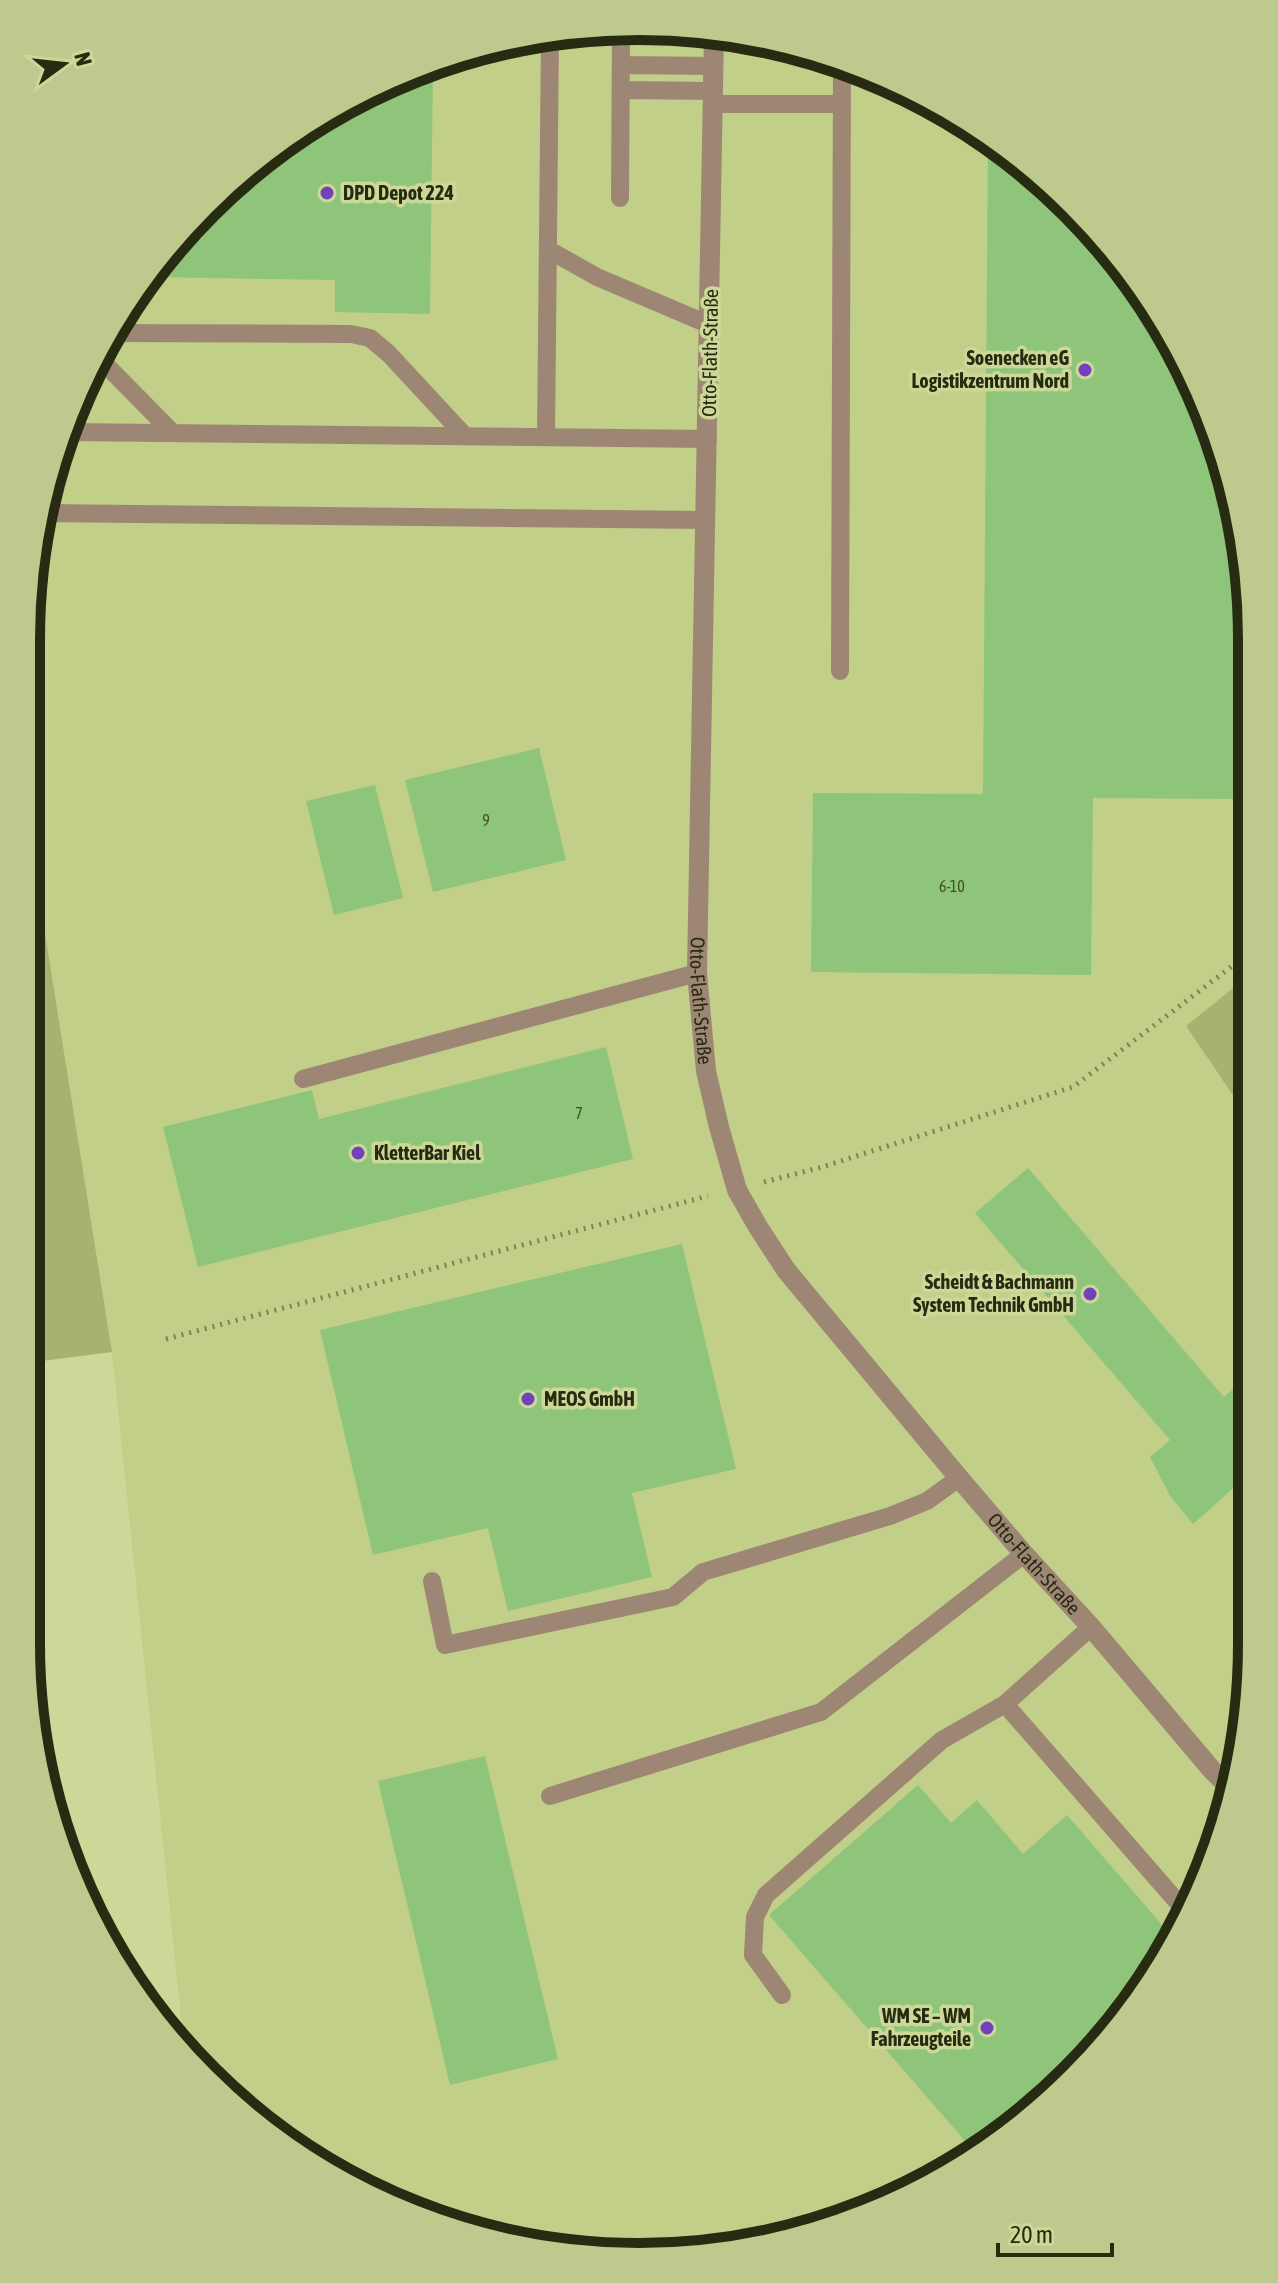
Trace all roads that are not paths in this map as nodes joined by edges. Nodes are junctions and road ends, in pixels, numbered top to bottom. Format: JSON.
{"nodes":[{"id":1,"x":621,"y":40,"type":"edge"},
{"id":2,"x":714,"y":45,"type":"edge"},
{"id":3,"x":550,"y":47,"type":"edge"},
{"id":4,"x":621,"y":65,"type":"junction"},
{"id":5,"x":714,"y":66,"type":"junction"},
{"id":6,"x":842,"y":76,"type":"edge"},
{"id":7,"x":621,"y":90,"type":"junction"},
{"id":8,"x":714,"y":97,"type":"junction"},
{"id":9,"x":842,"y":104,"type":"junction"},
{"id":10,"x":620,"y":198,"type":"dead end"},
{"id":11,"x":549,"y":250,"type":"junction"},
{"id":12,"x":710,"y":325,"type":"junction"},
{"id":13,"x":124,"y":333,"type":"edge"},
{"id":14,"x":106,"y":365,"type":"edge"},
{"id":15,"x":77,"y":432,"type":"edge"},
{"id":16,"x":173,"y":433,"type":"junction"},
{"id":17,"x":465,"y":436,"type":"junction"},
{"id":18,"x":546,"y":437,"type":"junction"},
{"id":19,"x":708,"y":439,"type":"junction"},
{"id":20,"x":54,"y":513,"type":"edge"},
{"id":21,"x":706,"y":520,"type":"junction"},
{"id":22,"x":840,"y":671,"type":"dead end"},
{"id":23,"x":697,"y":973,"type":"junction"},
{"id":24,"x":303,"y":1079,"type":"dead end"},
{"id":25,"x":959,"y":1478,"type":"junction"},
{"id":26,"x":1024,"y":1554,"type":"junction"},
{"id":27,"x":432,"y":1581,"type":"dead end"},
{"id":28,"x":1091,"y":1627,"type":"junction"},
{"id":29,"x":1005,"y":1704,"type":"junction"},
{"id":30,"x":1222,"y":1780,"type":"edge"},
{"id":31,"x":550,"y":1796,"type":"dead end"},
{"id":32,"x":1179,"y":1903,"type":"edge"},
{"id":33,"x":782,"y":1995,"type":"dead end"}],
"edges":[{"from":1,"to":4,"type":"lane"},
{"from":2,"to":5,"type":"street","name":"Otto-Flath-Straße"},
{"from":3,"to":11,"type":"lane"},
{"from":4,"to":5,"type":"lane"},
{"from":4,"to":7,"type":"lane"},
{"from":5,"to":8,"type":"street","name":"Otto-Flath-Straße"},
{"from":6,"to":9,"type":"lane"},
{"from":7,"to":8,"type":"lane"},
{"from":7,"to":10,"type":"lane"},
{"from":8,"to":9,"type":"lane"},
{"from":8,"to":12,"type":"street","name":"Otto-Flath-Straße"},
{"from":9,"to":22,"type":"lane"},
{"from":11,"to":12,"type":"lane"},
{"from":11,"to":18,"type":"lane"},
{"from":12,"to":19,"type":"street","name":"Otto-Flath-Straße"},
{"from":13,"to":17,"type":"lane"},
{"from":14,"to":16,"type":"lane"},
{"from":15,"to":16,"type":"lane"},
{"from":16,"to":17,"type":"lane"},
{"from":17,"to":18,"type":"lane"},
{"from":18,"to":19,"type":"lane"},
{"from":19,"to":21,"type":"street","name":"Otto-Flath-Straße"},
{"from":20,"to":21,"type":"lane"},
{"from":21,"to":23,"type":"street","name":"Otto-Flath-Straße"},
{"from":23,"to":24,"type":"lane"},
{"from":23,"to":25,"type":"street","name":"Otto-Flath-Straße"},
{"from":25,"to":26,"type":"street","name":"Otto-Flath-Straße"},
{"from":25,"to":27,"type":"lane"},
{"from":26,"to":28,"type":"street","name":"Otto-Flath-Straße"},
{"from":26,"to":31,"type":"lane"},
{"from":28,"to":29,"type":"lane"},
{"from":28,"to":30,"type":"street","name":"Otto-Flath-Straße"},
{"from":29,"to":32,"type":"lane"},
{"from":29,"to":33,"type":"lane"}]}
